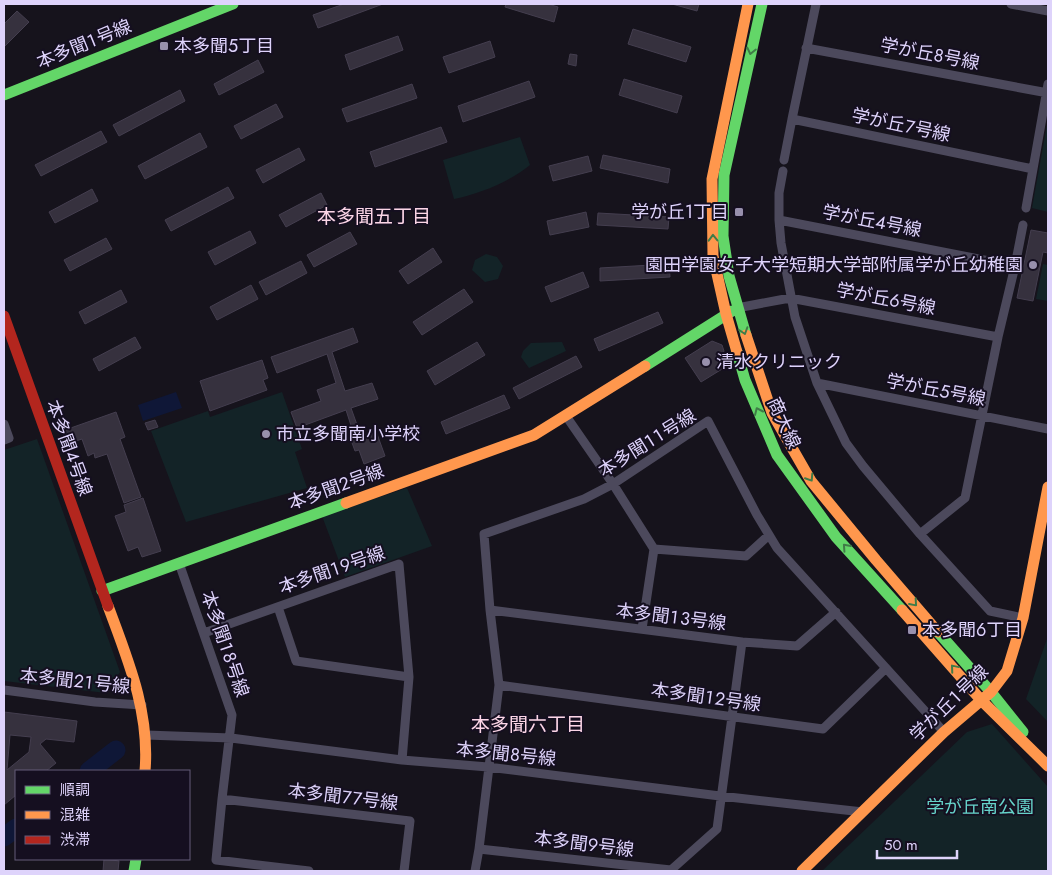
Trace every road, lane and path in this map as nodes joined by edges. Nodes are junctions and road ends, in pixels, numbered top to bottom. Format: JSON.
{"nodes":[{"id":1,"x":233,"y":4,"type":"edge"},
{"id":2,"x":748,"y":4,"type":"edge"},
{"id":3,"x":762,"y":4,"type":"edge"},
{"id":4,"x":816,"y":4,"type":"edge"},
{"id":5,"x":1011,"y":4,"type":"edge"},
{"id":6,"x":1048,"y":11,"type":"edge"},
{"id":7,"x":806,"y":48,"type":"junction"},
{"id":8,"x":1048,"y":90,"type":"edge"},
{"id":9,"x":4,"y":95,"type":"edge"},
{"id":10,"x":792,"y":119,"type":"junction"},
{"id":11,"x":784,"y":160,"type":"dead end"},
{"id":12,"x":1033,"y":169,"type":"junction"},
{"id":13,"x":783,"y":171,"type":"dead end"},
{"id":14,"x":1026,"y":208,"type":"dead end"},
{"id":15,"x":779,"y":220,"type":"junction"},
{"id":16,"x":1023,"y":225,"type":"dead end"},
{"id":17,"x":1015,"y":266,"type":"junction"},
{"id":18,"x":790,"y":298,"type":"junction"},
{"id":19,"x":737,"y":308,"type":"junction"},
{"id":20,"x":726,"y":314,"type":"junction"},
{"id":21,"x":4,"y":316,"type":"edge"},
{"id":22,"x":998,"y":337,"type":"junction"},
{"id":23,"x":818,"y":384,"type":"junction"},
{"id":24,"x":566,"y":416,"type":"junction"},
{"id":25,"x":983,"y":416,"type":"junction"},
{"id":26,"x":4,"y":424,"type":"edge"},
{"id":27,"x":1048,"y":429,"type":"edge"},
{"id":28,"x":4,"y":440,"type":"edge"},
{"id":29,"x":613,"y":484,"type":"junction"},
{"id":30,"x":1048,"y":487,"type":"edge"},
{"id":31,"x":920,"y":534,"type":"junction"},
{"id":32,"x":769,"y":535,"type":"junction"},
{"id":33,"x":654,"y":549,"type":"junction"},
{"id":34,"x":178,"y":563,"type":"junction"},
{"id":35,"x":102,"y":591,"type":"junction"},
{"id":36,"x":278,"y":607,"type":"junction"},
{"id":37,"x":490,"y":610,"type":"junction"},
{"id":38,"x":836,"y":612,"type":"junction"},
{"id":39,"x":1023,"y":618,"type":"junction"},
{"id":40,"x":642,"y":629,"type":"junction"},
{"id":41,"x":204,"y":633,"type":"junction"},
{"id":42,"x":742,"y":642,"type":"junction"},
{"id":43,"x":886,"y":668,"type":"junction"},
{"id":44,"x":409,"y":677,"type":"junction"},
{"id":45,"x":499,"y":685,"type":"junction"},
{"id":46,"x":4,"y":690,"type":"edge"},
{"id":47,"x":990,"y":692,"type":"junction"},
{"id":48,"x":981,"y":700,"type":"junction"},
{"id":49,"x":142,"y":705,"type":"junction"},
{"id":50,"x":731,"y":717,"type":"junction"},
{"id":51,"x":944,"y":732,"type":"junction"},
{"id":52,"x":146,"y":735,"type":"junction"},
{"id":53,"x":231,"y":738,"type":"junction"},
{"id":54,"x":402,"y":760,"type":"junction"},
{"id":55,"x":1048,"y":765,"type":"edge"},
{"id":56,"x":488,"y":767,"type":"junction"},
{"id":57,"x":145,"y":770,"type":"edge"},
{"id":58,"x":720,"y":796,"type":"junction"},
{"id":59,"x":222,"y":798,"type":"junction"},
{"id":60,"x":862,"y":812,"type":"junction"},
{"id":61,"x":480,"y":848,"type":"junction"},
{"id":62,"x":309,"y":871,"type":"edge"},
{"id":63,"x":404,"y":871,"type":"edge"},
{"id":64,"x":475,"y":871,"type":"edge"},
{"id":65,"x":671,"y":871,"type":"edge"},
{"id":66,"x":802,"y":871,"type":"edge"}],
"edges":[{"from":1,"to":9,"type":"street","name":"本多聞１号線"},
{"from":20,"to":2,"type":"street","name":"商大線","one_way":true},
{"from":3,"to":19,"type":"street","name":"商大線","one_way":true},
{"from":4,"to":7,"type":"street"},
{"from":5,"to":6,"type":"street"},
{"from":7,"to":8,"type":"street","name":"学が丘８号線"},
{"from":7,"to":10,"type":"street"},
{"from":8,"to":12,"type":"street"},
{"from":10,"to":11,"type":"street"},
{"from":10,"to":12,"type":"street","name":"学が丘７号線"},
{"from":12,"to":14,"type":"street"},
{"from":13,"to":15,"type":"street"},
{"from":15,"to":17,"type":"street","name":"学が丘４号線"},
{"from":15,"to":18,"type":"street"},
{"from":16,"to":17,"type":"street"},
{"from":17,"to":22,"type":"street"},
{"from":18,"to":19,"type":"street","name":"学が丘６号線"},
{"from":18,"to":22,"type":"street","name":"学が丘６号線"},
{"from":18,"to":23,"type":"street"},
{"from":19,"to":20,"type":"street","name":"本多聞２号線"},
{"from":19,"to":47,"type":"street","name":"商大線","one_way":true},
{"from":20,"to":24,"type":"street","name":"本多聞２号線"},
{"from":48,"to":20,"type":"street","name":"商大線","one_way":true},
{"from":21,"to":35,"type":"street","name":"本多聞４号線"},
{"from":22,"to":25,"type":"street"},
{"from":23,"to":25,"type":"street","name":"学が丘５号線"},
{"from":23,"to":31,"type":"street"},
{"from":24,"to":29,"type":"street"},
{"from":24,"to":34,"type":"street","name":"本多聞２号線"},
{"from":25,"to":27,"type":"street","name":"学が丘５号線"},
{"from":25,"to":31,"type":"street"},
{"from":26,"to":28,"type":"street"},
{"from":29,"to":32,"type":"street","name":"本多聞１１号線"},
{"from":29,"to":33,"type":"street"},
{"from":29,"to":37,"type":"street","name":"本多聞１１号線"},
{"from":30,"to":39,"type":"street","name":"学が丘１号線"},
{"from":31,"to":39,"type":"street"},
{"from":32,"to":33,"type":"street"},
{"from":32,"to":38,"type":"street","name":"本多聞１１号線"},
{"from":33,"to":40,"type":"street"},
{"from":34,"to":35,"type":"street","name":"本多聞２号線"},
{"from":34,"to":41,"type":"street","name":"本多聞１８号線"},
{"from":35,"to":49,"type":"street"},
{"from":36,"to":41,"type":"street","name":"本多聞１９号線"},
{"from":36,"to":44,"type":"street"},
{"from":36,"to":44,"type":"street","name":"本多聞１９号線"},
{"from":37,"to":40,"type":"street","name":"本多聞１３号線"},
{"from":37,"to":45,"type":"street","name":"本多聞１１号線"},
{"from":38,"to":42,"type":"street","name":"本多聞１３号線"},
{"from":38,"to":43,"type":"street","name":"本多聞１１号線"},
{"from":39,"to":47,"type":"street","name":"学が丘１号線"},
{"from":40,"to":42,"type":"street","name":"本多聞１３号線"},
{"from":41,"to":53,"type":"street","name":"本多聞１８号線"},
{"from":42,"to":50,"type":"street","name":"本多聞９号線"},
{"from":43,"to":50,"type":"street","name":"本多聞１２号線"},
{"from":43,"to":51,"type":"street","name":"本多聞１１号線"},
{"from":44,"to":54,"type":"street","name":"本多聞１９号線"},
{"from":45,"to":50,"type":"street","name":"本多聞１２号線"},
{"from":45,"to":56,"type":"street","name":"本多聞１１号線"},
{"from":46,"to":49,"type":"street","name":"本多聞２１号線"},
{"from":47,"to":48,"type":"street","name":"学が丘１号線"},
{"from":47,"to":55,"type":"street","name":"商大線"},
{"from":48,"to":51,"type":"street","name":"学が丘１号線"},
{"from":48,"to":55,"type":"street","name":"商大線"},
{"from":49,"to":52,"type":"street"},
{"from":50,"to":58,"type":"street","name":"本多聞９号線"},
{"from":51,"to":60,"type":"street","name":"学が丘１号線"},
{"from":52,"to":53,"type":"street","name":"本多聞８号線"},
{"from":52,"to":57,"type":"street"},
{"from":53,"to":54,"type":"street","name":"本多聞８号線"},
{"from":53,"to":59,"type":"street"},
{"from":54,"to":56,"type":"street","name":"本多聞８号線"},
{"from":56,"to":58,"type":"street","name":"本多聞８号線"},
{"from":56,"to":61,"type":"street"},
{"from":58,"to":60,"type":"street","name":"本多聞８号線"},
{"from":58,"to":65,"type":"street","name":"本多聞９号線"},
{"from":59,"to":62,"type":"street"},
{"from":59,"to":63,"type":"street","name":"本多聞７７号線"},
{"from":60,"to":66,"type":"street","name":"学が丘１号線"},
{"from":61,"to":64,"type":"street"},
{"from":61,"to":65,"type":"street","name":"本多聞９号線"}]}
